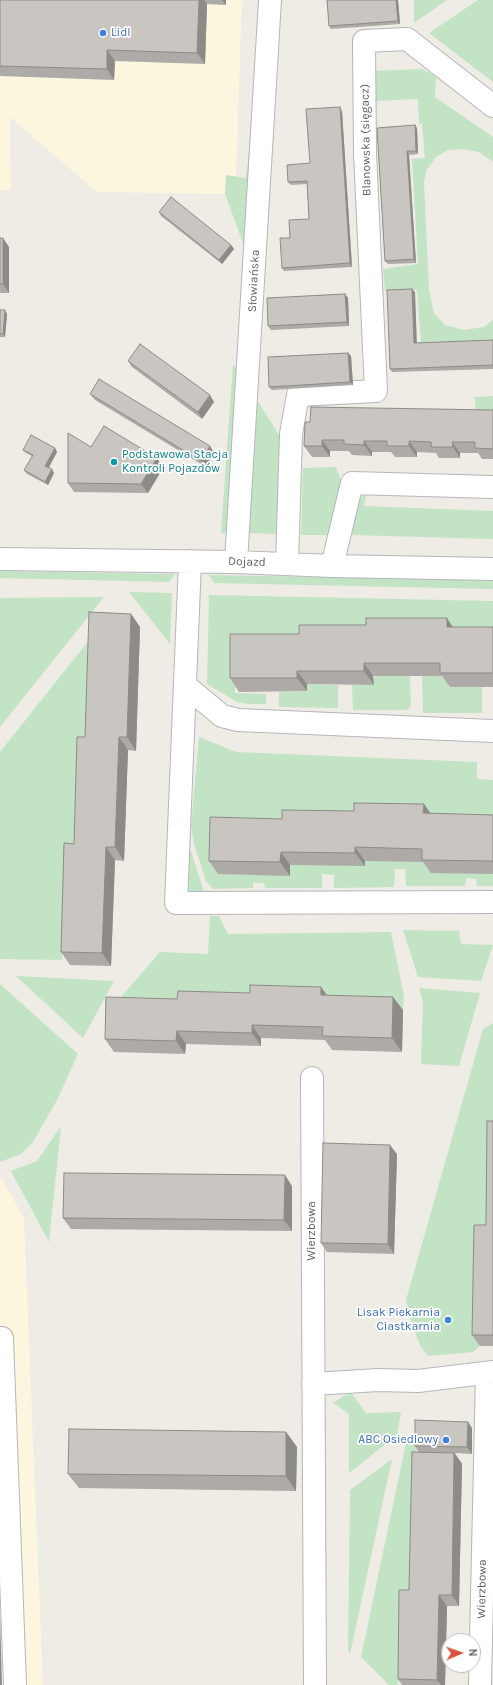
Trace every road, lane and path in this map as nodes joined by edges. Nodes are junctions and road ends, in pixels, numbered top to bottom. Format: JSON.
{"nodes":[{"id":1,"x":270,"y":0,"type":"edge"},
{"id":2,"x":493,"y":106,"type":"edge"},
{"id":3,"x":493,"y":487,"type":"edge"},
{"id":4,"x":0,"y":559,"type":"edge"},
{"id":5,"x":190,"y":561,"type":"junction"},
{"id":6,"x":236,"y":562,"type":"junction"},
{"id":7,"x":287,"y":564,"type":"junction"},
{"id":8,"x":332,"y":566,"type":"junction"},
{"id":9,"x":493,"y":569,"type":"edge"},
{"id":10,"x":186,"y":686,"type":"junction"},
{"id":11,"x":493,"y":731,"type":"edge"},
{"id":12,"x":493,"y":902,"type":"edge"},
{"id":13,"x":312,"y":1078,"type":"dead end"},
{"id":14,"x":0,"y":1338,"type":"edge"},
{"id":15,"x":490,"y":1373,"type":"edge"},
{"id":16,"x":313,"y":1384,"type":"junction"},
{"id":17,"x":489,"y":1484,"type":"edge"},
{"id":18,"x":15,"y":1685,"type":"edge"},
{"id":19,"x":315,"y":1685,"type":"edge"},
{"id":20,"x":480,"y":1685,"type":"edge"}],
"edges":[{"from":1,"to":6,"type":"street","name":"Słowiańska"},
{"from":2,"to":7,"type":"street","name":"Blanowska (sięgacz)"},
{"from":3,"to":8,"type":"street"},
{"from":4,"to":5,"type":"street","name":"Dojazd"},
{"from":5,"to":6,"type":"street","name":"Dojazd"},
{"from":5,"to":10,"type":"street"},
{"from":6,"to":7,"type":"street","name":"Dojazd"},
{"from":7,"to":8,"type":"street","name":"Dojazd"},
{"from":8,"to":9,"type":"street","name":"Dojazd"},
{"from":10,"to":11,"type":"street"},
{"from":10,"to":12,"type":"street"},
{"from":13,"to":16,"type":"street","name":"Wierzbowa"},
{"from":14,"to":18,"type":"street"},
{"from":15,"to":16,"type":"street","name":"Wierzbowa"},
{"from":15,"to":17,"type":"street","name":"Wierzbowa"},
{"from":16,"to":19,"type":"street","name":"Wierzbowa"},
{"from":17,"to":20,"type":"street","name":"Wierzbowa"}]}
